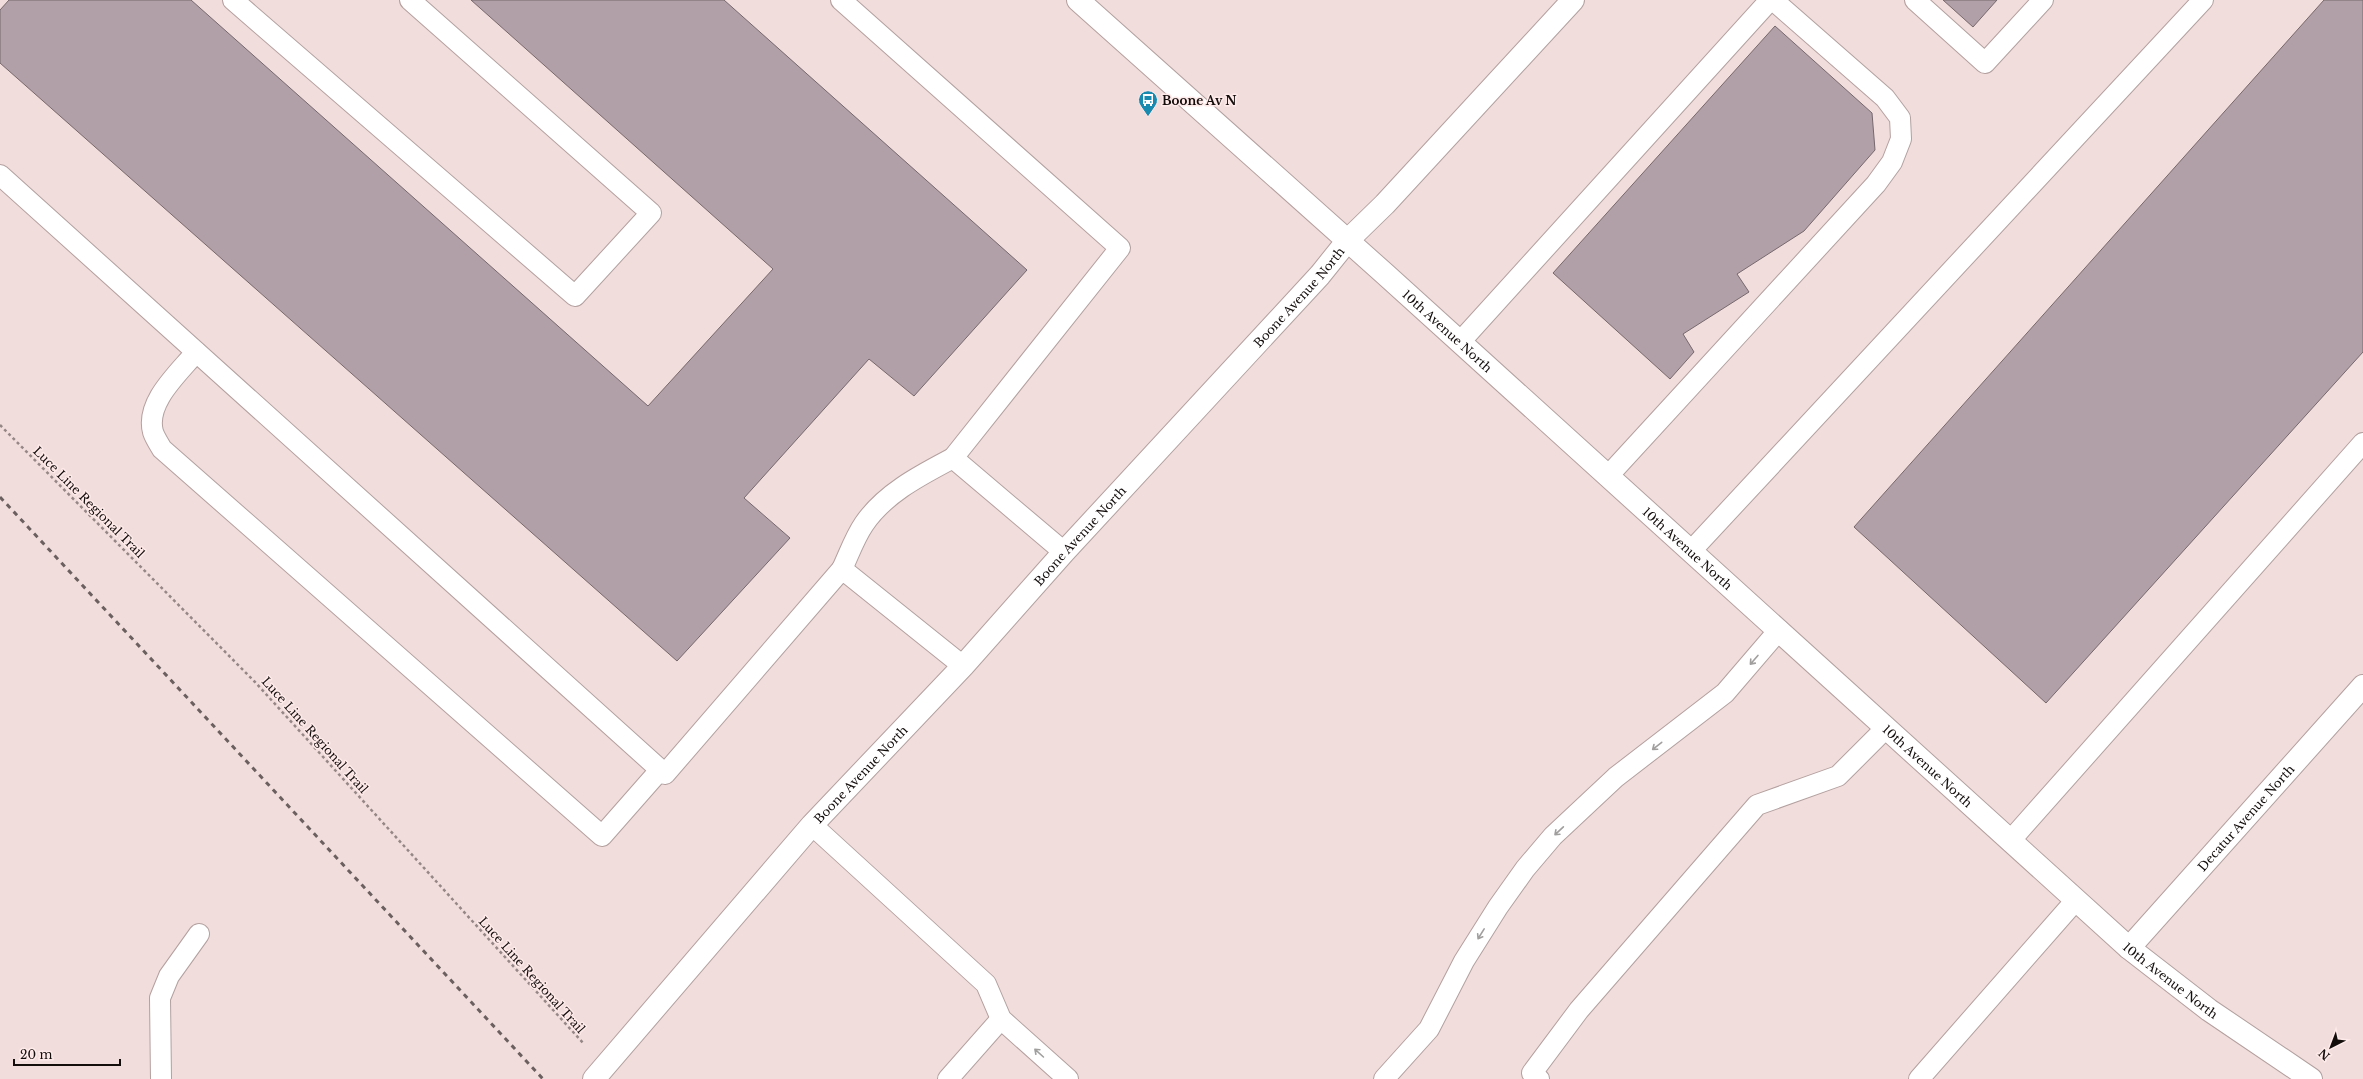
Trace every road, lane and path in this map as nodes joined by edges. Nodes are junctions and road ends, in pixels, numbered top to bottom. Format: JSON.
{"nodes":[{"id":1,"x":233,"y":0,"type":"edge"},
{"id":2,"x":410,"y":0,"type":"edge"},
{"id":3,"x":841,"y":0,"type":"edge"},
{"id":4,"x":1078,"y":0,"type":"edge"},
{"id":5,"x":1573,"y":0,"type":"edge"},
{"id":6,"x":1770,"y":0,"type":"edge"},
{"id":7,"x":1773,"y":0,"type":"edge"},
{"id":8,"x":1915,"y":0,"type":"edge"},
{"id":9,"x":2043,"y":0,"type":"edge"},
{"id":10,"x":2202,"y":0,"type":"edge"},
{"id":11,"x":0,"y":175,"type":"edge"},
{"id":12,"x":1348,"y":240,"type":"junction"},
{"id":13,"x":1460,"y":342,"type":"junction"},
{"id":14,"x":196,"y":352,"type":"junction"},
{"id":15,"x":0,"y":425,"type":"edge"},
{"id":16,"x":2363,"y":443,"type":"edge"},
{"id":17,"x":953,"y":458,"type":"junction"},
{"id":18,"x":1608,"y":476,"type":"junction"},
{"id":19,"x":1691,"y":551,"type":"junction"},
{"id":20,"x":1064,"y":552,"type":"junction"},
{"id":21,"x":842,"y":569,"type":"junction"},
{"id":22,"x":1779,"y":630,"type":"junction"},
{"id":23,"x":963,"y":666,"type":"junction"},
{"id":24,"x":2362,"y":689,"type":"edge"},
{"id":25,"x":1886,"y":728,"type":"junction"},
{"id":26,"x":660,"y":770,"type":"junction"},
{"id":27,"x":812,"y":825,"type":"junction"},
{"id":28,"x":2010,"y":841,"type":"junction"},
{"id":29,"x":2076,"y":900,"type":"junction"},
{"id":30,"x":199,"y":934,"type":"dead end"},
{"id":31,"x":2129,"y":948,"type":"junction"},
{"id":32,"x":1002,"y":1019,"type":"junction"},
{"id":33,"x":600,"y":1073,"type":"edge"},
{"id":34,"x":160,"y":1079,"type":"edge"},
{"id":35,"x":948,"y":1079,"type":"edge"},
{"id":36,"x":1068,"y":1079,"type":"edge"},
{"id":37,"x":1384,"y":1079,"type":"edge"},
{"id":38,"x":1539,"y":1079,"type":"edge"},
{"id":39,"x":1919,"y":1079,"type":"edge"},
{"id":40,"x":2311,"y":1079,"type":"edge"}],
"edges":[{"from":1,"to":2,"type":"lane"},
{"from":3,"to":17,"type":"lane"},
{"from":4,"to":12,"type":"street","name":"10th Avenue North"},
{"from":5,"to":12,"type":"street","name":"Boone Avenue North"},
{"from":6,"to":13,"type":"lane"},
{"from":7,"to":18,"type":"lane"},
{"from":8,"to":9,"type":"lane"},
{"from":10,"to":19,"type":"lane"},
{"from":11,"to":14,"type":"lane"},
{"from":12,"to":13,"type":"street","name":"10th Avenue North"},
{"from":12,"to":20,"type":"street","name":"Boone Avenue North"},
{"from":13,"to":18,"type":"street","name":"10th Avenue North"},
{"from":14,"to":26,"type":"lane"},
{"from":14,"to":26,"type":"lane"},
{"from":15,"to":33,"type":"path","name":"Luce Line Regional Trail"},
{"from":16,"to":28,"type":"lane"},
{"from":17,"to":20,"type":"lane"},
{"from":17,"to":21,"type":"lane"},
{"from":18,"to":19,"type":"street","name":"10th Avenue North"},
{"from":19,"to":22,"type":"street","name":"10th Avenue North"},
{"from":20,"to":23,"type":"street","name":"Boone Avenue North"},
{"from":21,"to":23,"type":"lane"},
{"from":21,"to":26,"type":"lane"},
{"from":22,"to":25,"type":"street","name":"10th Avenue North"},
{"from":22,"to":37,"type":"lane","one_way":true},
{"from":23,"to":27,"type":"street","name":"Boone Avenue North"},
{"from":24,"to":31,"type":"street","name":"Decatur Avenue North"},
{"from":25,"to":28,"type":"street","name":"10th Avenue North"},
{"from":25,"to":38,"type":"lane"},
{"from":27,"to":32,"type":"lane"},
{"from":27,"to":33,"type":"street","name":"Boone Avenue North"},
{"from":28,"to":29,"type":"street","name":"10th Avenue North"},
{"from":29,"to":31,"type":"street","name":"10th Avenue North"},
{"from":29,"to":39,"type":"lane"},
{"from":30,"to":34,"type":"lane"},
{"from":31,"to":40,"type":"street","name":"10th Avenue North"},
{"from":32,"to":35,"type":"lane"},
{"from":36,"to":32,"type":"lane","one_way":true}]}
